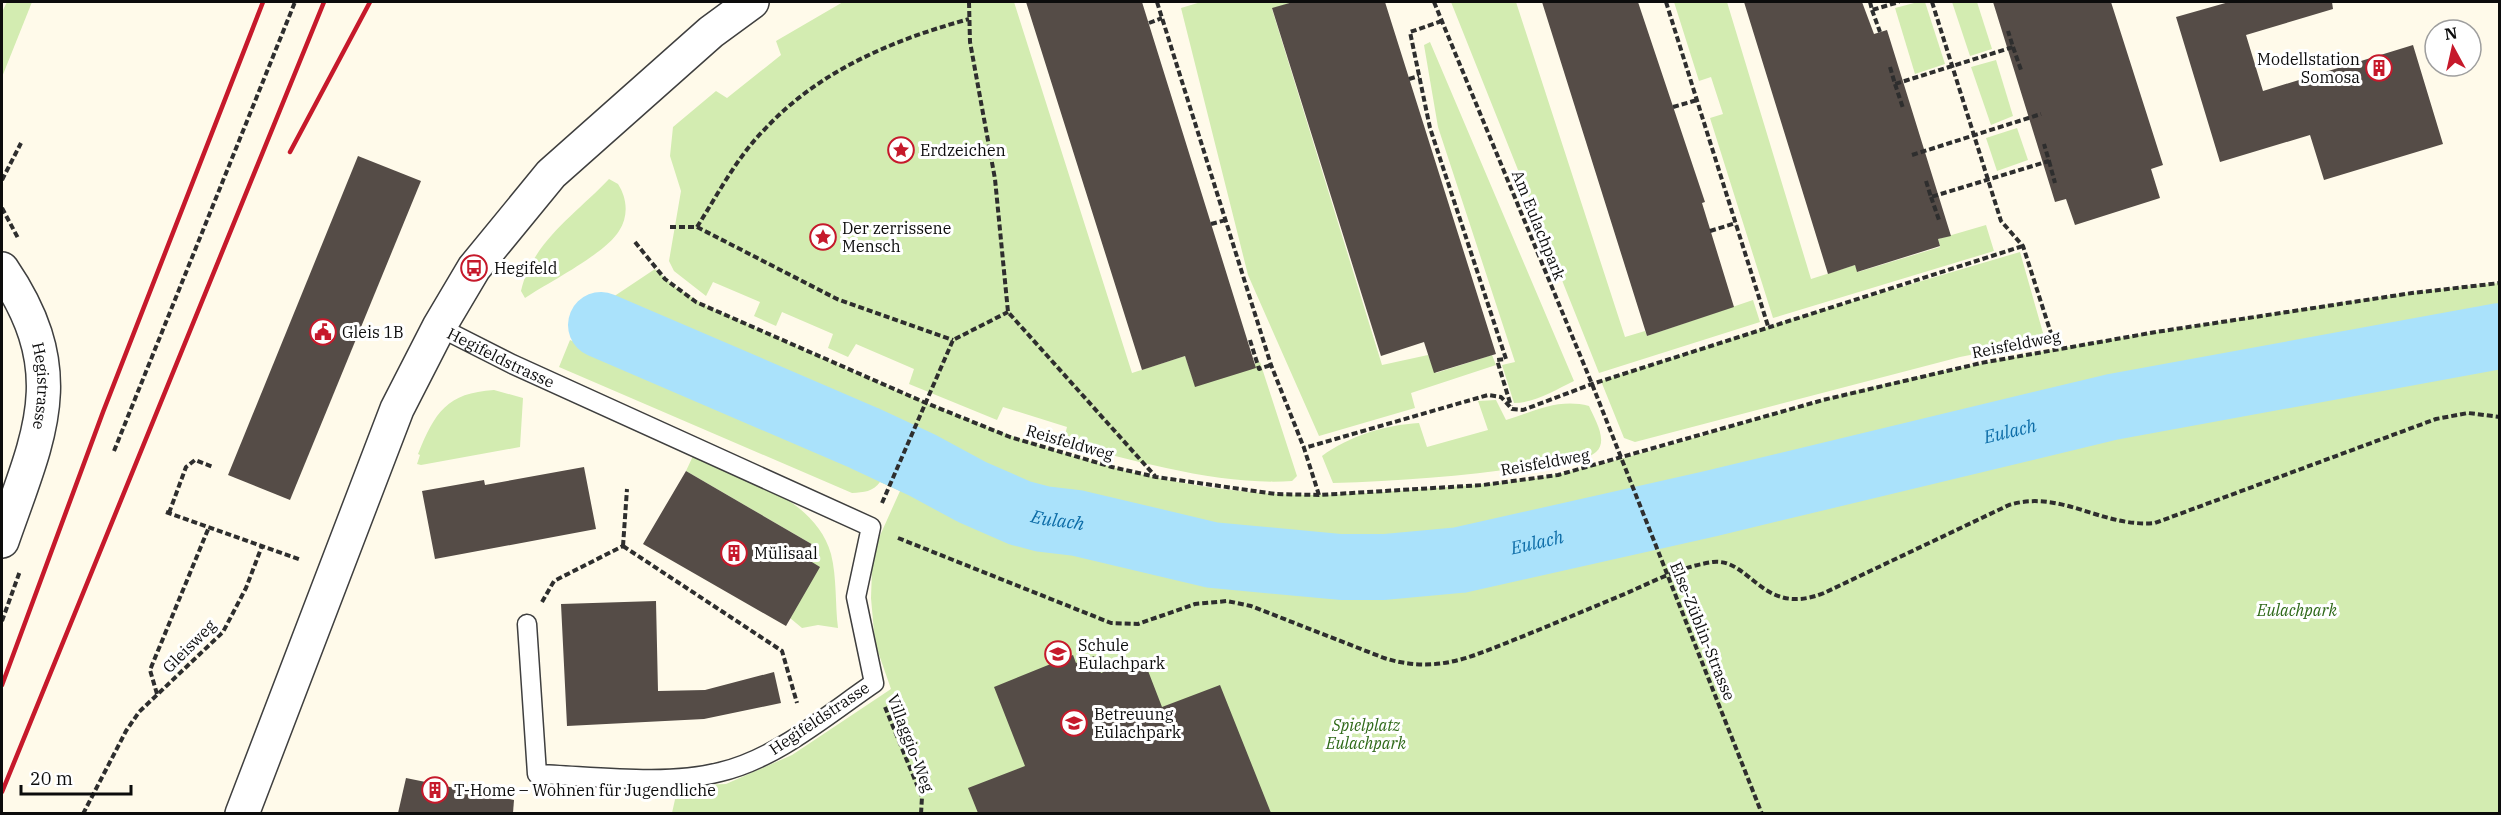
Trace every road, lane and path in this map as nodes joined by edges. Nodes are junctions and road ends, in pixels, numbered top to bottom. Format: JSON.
{"nodes":[{"id":1,"x":295,"y":2,"type":"edge"},
{"id":2,"x":752,"y":2,"type":"edge"},
{"id":3,"x":969,"y":2,"type":"edge"},
{"id":4,"x":1157,"y":2,"type":"edge"},
{"id":5,"x":1434,"y":2,"type":"edge"},
{"id":6,"x":1666,"y":2,"type":"edge"},
{"id":7,"x":1870,"y":2,"type":"edge"},
{"id":8,"x":1899,"y":2,"type":"edge"},
{"id":9,"x":1932,"y":2,"type":"edge"},
{"id":10,"x":1872,"y":10,"type":"junction"},
{"id":11,"x":1162,"y":18,"type":"junction"},
{"id":12,"x":969,"y":19,"type":"junction"},
{"id":13,"x":1442,"y":21,"type":"junction"},
{"id":14,"x":1149,"y":23,"type":"dead end"},
{"id":15,"x":2008,"y":31,"type":"dead end"},
{"id":16,"x":1880,"y":32,"type":"dead end"},
{"id":17,"x":2013,"y":47,"type":"junction"},
{"id":18,"x":1952,"y":66,"type":"junction"},
{"id":19,"x":1890,"y":68,"type":"dead end"},
{"id":20,"x":2021,"y":70,"type":"dead end"},
{"id":21,"x":1419,"y":76,"type":"junction"},
{"id":22,"x":1409,"y":79,"type":"dead end"},
{"id":23,"x":1895,"y":84,"type":"junction"},
{"id":24,"x":1697,"y":100,"type":"junction"},
{"id":25,"x":1673,"y":107,"type":"dead end"},
{"id":26,"x":1903,"y":108,"type":"dead end"},
{"id":27,"x":2041,"y":114,"type":"dead end"},
{"id":28,"x":1974,"y":135,"type":"junction"},
{"id":29,"x":21,"y":143,"type":"dead end"},
{"id":30,"x":2044,"y":144,"type":"dead end"},
{"id":31,"x":1912,"y":155,"type":"dead end"},
{"id":32,"x":2049,"y":161,"type":"junction"},
{"id":33,"x":2,"y":180,"type":"edge"},
{"id":34,"x":1988,"y":180,"type":"junction"},
{"id":35,"x":1926,"y":181,"type":"dead end"},
{"id":36,"x":2055,"y":183,"type":"dead end"},
{"id":37,"x":1452,"y":195,"type":"junction"},
{"id":38,"x":1446,"y":197,"type":"dead end"},
{"id":39,"x":1931,"y":197,"type":"junction"},
{"id":40,"x":1226,"y":220,"type":"junction"},
{"id":41,"x":1939,"y":220,"type":"dead end"},
{"id":42,"x":1736,"y":223,"type":"junction"},
{"id":43,"x":1211,"y":224,"type":"dead end"},
{"id":44,"x":670,"y":227,"type":"dead end"},
{"id":45,"x":697,"y":227,"type":"junction"},
{"id":46,"x":1710,"y":231,"type":"dead end"},
{"id":47,"x":635,"y":242,"type":"dead end"},
{"id":48,"x":2023,"y":246,"type":"junction"},
{"id":49,"x":2,"y":269,"type":"edge"},
{"id":50,"x":2499,"y":283,"type":"edge"},
{"id":51,"x":1008,"y":312,"type":"junction"},
{"id":52,"x":438,"y":327,"type":"junction"},
{"id":53,"x":1768,"y":327,"type":"junction"},
{"id":54,"x":953,"y":340,"type":"junction"},
{"id":55,"x":1250,"y":340,"type":"dead end"},
{"id":56,"x":2056,"y":349,"type":"junction"},
{"id":57,"x":1271,"y":365,"type":"junction"},
{"id":58,"x":1592,"y":384,"type":"junction"},
{"id":59,"x":926,"y":403,"type":"junction"},
{"id":60,"x":1512,"y":409,"type":"junction"},
{"id":61,"x":2499,"y":417,"type":"edge"},
{"id":62,"x":1304,"y":448,"type":"junction"},
{"id":63,"x":114,"y":451,"type":"dead end"},
{"id":64,"x":1621,"y":458,"type":"junction"},
{"id":65,"x":213,"y":466,"type":"dead end"},
{"id":66,"x":1156,"y":477,"type":"junction"},
{"id":67,"x":890,"y":486,"type":"dead end"},
{"id":68,"x":627,"y":489,"type":"dead end"},
{"id":69,"x":1318,"y":495,"type":"junction"},
{"id":70,"x":209,"y":527,"type":"junction"},
{"id":71,"x":871,"y":527,"type":"junction"},
{"id":72,"x":2,"y":541,"type":"edge"},
{"id":73,"x":262,"y":546,"type":"junction"},
{"id":74,"x":623,"y":546,"type":"junction"},
{"id":75,"x":308,"y":562,"type":"dead end"},
{"id":76,"x":1668,"y":576,"type":"junction"},
{"id":77,"x":527,"y":624,"type":"joint"},
{"id":78,"x":874,"y":682,"type":"junction"},
{"id":79,"x":158,"y":694,"type":"junction"},
{"id":80,"x":796,"y":703,"type":"dead end"},
{"id":81,"x":83,"y":813,"type":"edge"},
{"id":82,"x":242,"y":813,"type":"edge"},
{"id":83,"x":921,"y":813,"type":"edge"},
{"id":84,"x":1762,"y":813,"type":"edge"}],
"edges":[{"from":1,"to":63,"type":"path"},
{"from":2,"to":52,"type":"street","name":"Hegifeldstrasse"},
{"from":3,"to":12,"type":"path"},
{"from":4,"to":11,"type":"path"},
{"from":5,"to":13,"type":"path","name":"Am Eulachpark"},
{"from":6,"to":24,"type":"path"},
{"from":7,"to":10,"type":"path"},
{"from":8,"to":10,"type":"path"},
{"from":9,"to":18,"type":"path"},
{"from":10,"to":16,"type":"path"},
{"from":11,"to":14,"type":"path"},
{"from":11,"to":40,"type":"path"},
{"from":12,"to":45,"type":"path"},
{"from":12,"to":51,"type":"path"},
{"from":13,"to":21,"type":"path"},
{"from":13,"to":58,"type":"path","name":"Am Eulachpark"},
{"from":15,"to":17,"type":"path"},
{"from":17,"to":18,"type":"path"},
{"from":17,"to":20,"type":"path"},
{"from":18,"to":23,"type":"path"},
{"from":18,"to":28,"type":"path"},
{"from":19,"to":23,"type":"path"},
{"from":21,"to":22,"type":"path"},
{"from":21,"to":37,"type":"path"},
{"from":23,"to":26,"type":"path"},
{"from":24,"to":25,"type":"path"},
{"from":24,"to":42,"type":"path"},
{"from":27,"to":28,"type":"path"},
{"from":28,"to":31,"type":"path"},
{"from":28,"to":34,"type":"path"},
{"from":29,"to":33,"type":"path"},
{"from":30,"to":32,"type":"path"},
{"from":32,"to":34,"type":"path"},
{"from":32,"to":36,"type":"path"},
{"from":34,"to":39,"type":"path"},
{"from":34,"to":48,"type":"path"},
{"from":35,"to":39,"type":"path"},
{"from":37,"to":38,"type":"path"},
{"from":37,"to":60,"type":"path"},
{"from":39,"to":41,"type":"path"},
{"from":40,"to":43,"type":"path"},
{"from":40,"to":57,"type":"path"},
{"from":42,"to":46,"type":"path"},
{"from":42,"to":53,"type":"path"},
{"from":44,"to":45,"type":"path"},
{"from":45,"to":54,"type":"path"},
{"from":47,"to":59,"type":"path","name":"Reisfeldweg"},
{"from":48,"to":53,"type":"path"},
{"from":48,"to":56,"type":"path"},
{"from":49,"to":72,"type":"street","name":"Hegistrasse"},
{"from":50,"to":56,"type":"path","name":"Reisfeldweg"},
{"from":51,"to":54,"type":"path"},
{"from":51,"to":66,"type":"path"},
{"from":52,"to":71,"type":"lane","name":"Hegifeldstrasse"},
{"from":52,"to":82,"type":"street","name":"Hegifeldstrasse"},
{"from":53,"to":58,"type":"path"},
{"from":54,"to":59,"type":"path"},
{"from":55,"to":57,"type":"path"},
{"from":56,"to":64,"type":"path","name":"Reisfeldweg"},
{"from":57,"to":62,"type":"path"},
{"from":58,"to":60,"type":"path"},
{"from":58,"to":64,"type":"path","name":"Am Eulachpark"},
{"from":59,"to":66,"type":"path","name":"Reisfeldweg"},
{"from":59,"to":67,"type":"path"},
{"from":60,"to":62,"type":"path"},
{"from":61,"to":76,"type":"path"},
{"from":62,"to":69,"type":"path"},
{"from":64,"to":69,"type":"path","name":"Reisfeldweg"},
{"from":64,"to":76,"type":"path","name":"Else-Züblin-Strasse"},
{"from":65,"to":70,"type":"path"},
{"from":66,"to":69,"type":"path","name":"Reisfeldweg"},
{"from":68,"to":74,"type":"path"},
{"from":70,"to":73,"type":"path"},
{"from":70,"to":79,"type":"path","name":"Gleisweg"},
{"from":71,"to":76,"type":"path"},
{"from":71,"to":78,"type":"lane","name":"Hegifeldstrasse"},
{"from":73,"to":75,"type":"path"},
{"from":73,"to":79,"type":"path","name":"Gleisweg"},
{"from":74,"to":77,"type":"path"},
{"from":74,"to":80,"type":"path"},
{"from":76,"to":84,"type":"path","name":"Else-Züblin-Strasse"},
{"from":77,"to":78,"type":"lane","name":"Hegifeldstrasse"},
{"from":78,"to":83,"type":"path","name":"Villaggio-Weg"},
{"from":79,"to":81,"type":"path","name":"Gleisweg"}]}
